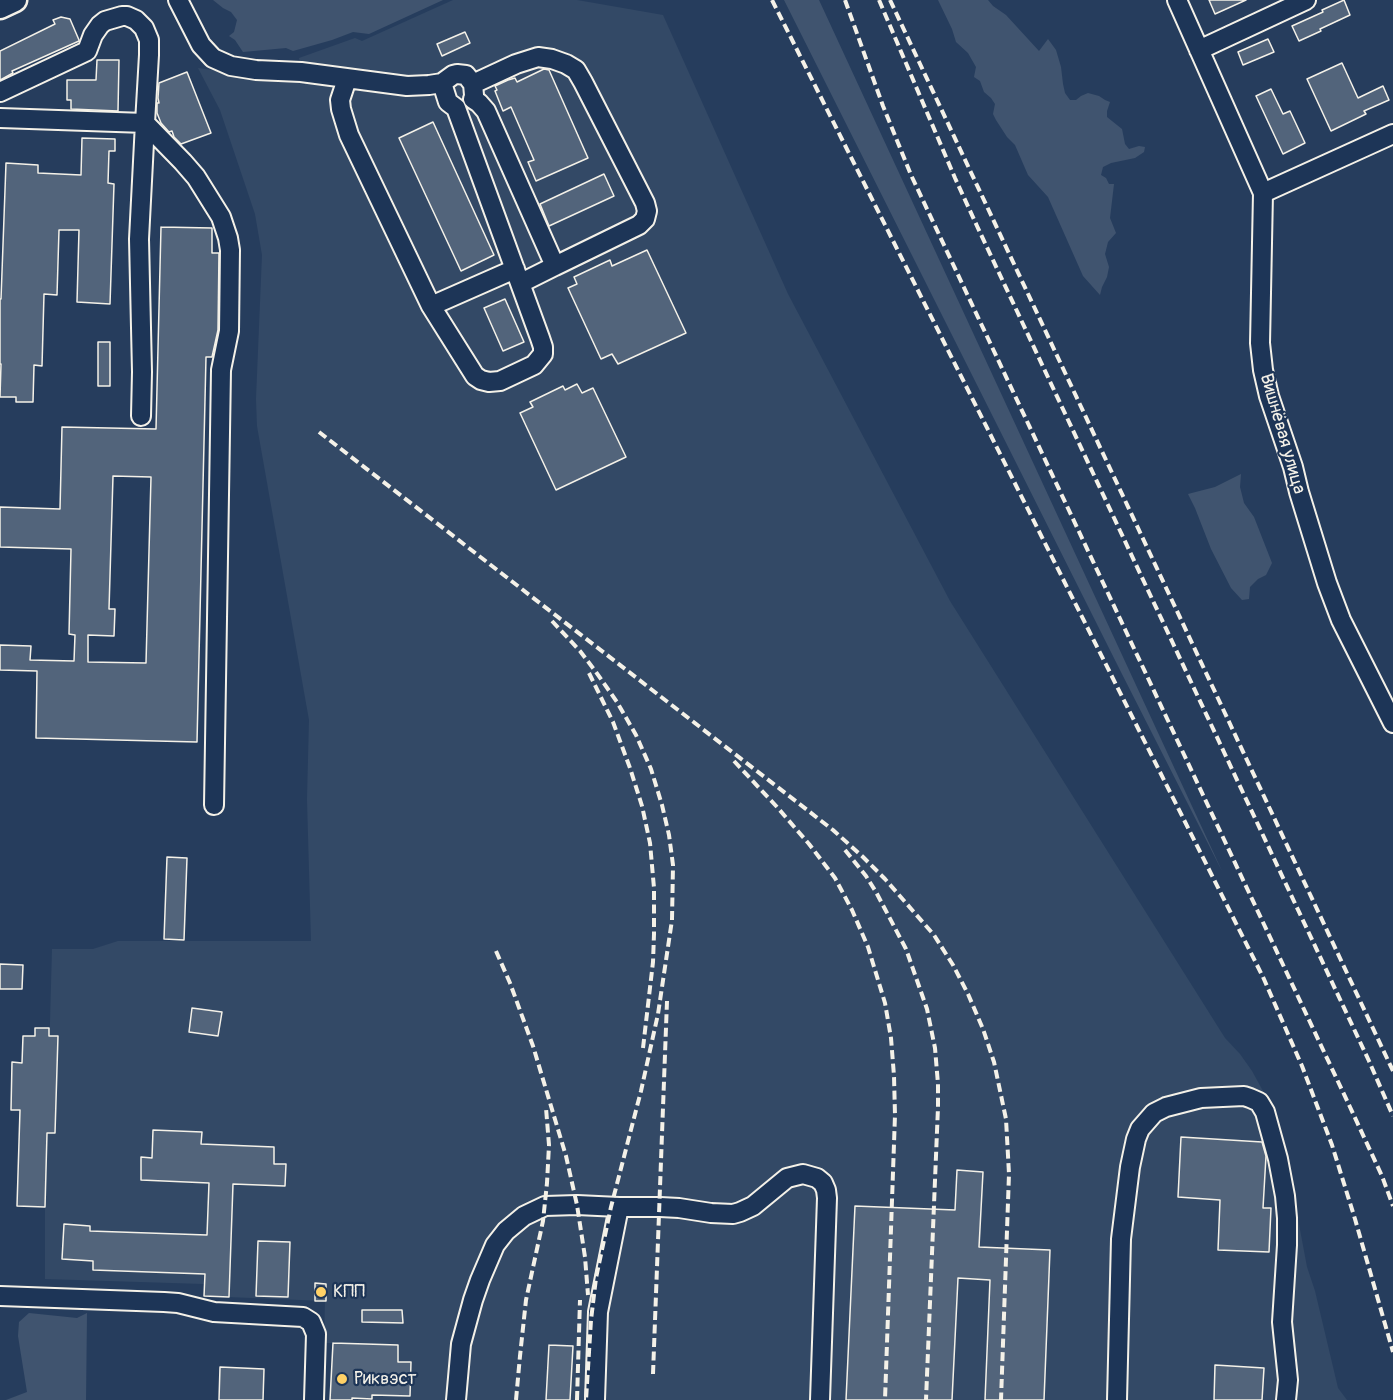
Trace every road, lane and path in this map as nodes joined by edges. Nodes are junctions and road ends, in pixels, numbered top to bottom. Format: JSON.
{"nodes":[{"id":1,"x":15,"y":0,"type":"edge"},
{"id":2,"x":178,"y":0,"type":"edge"},
{"id":3,"x":1177,"y":0,"type":"edge"},
{"id":4,"x":1306,"y":0,"type":"edge"},
{"id":5,"x":0,"y":7,"type":"edge"},
{"id":6,"x":1199,"y":50,"type":"junction"},
{"id":7,"x":348,"y":79,"type":"junction"},
{"id":8,"x":442,"y":83,"type":"junction"},
{"id":9,"x":0,"y":92,"type":"edge"},
{"id":10,"x":467,"y":97,"type":"junction"},
{"id":11,"x":0,"y":118,"type":"edge"},
{"id":12,"x":145,"y":123,"type":"junction"},
{"id":13,"x":1393,"y":134,"type":"edge"},
{"id":14,"x":1263,"y":193,"type":"junction"},
{"id":15,"x":555,"y":266,"type":"junction"},
{"id":16,"x":518,"y":276,"type":"junction"},
{"id":17,"x":431,"y":306,"type":"junction"},
{"id":18,"x":141,"y":416,"type":"dead end"},
{"id":19,"x":1393,"y":723,"type":"edge"},
{"id":20,"x":214,"y":805,"type":"dead end"},
{"id":21,"x":619,"y":1208,"type":"junction"},
{"id":22,"x":0,"y":1296,"type":"edge"},
{"id":23,"x":314,"y":1400,"type":"edge"},
{"id":24,"x":456,"y":1400,"type":"edge"},
{"id":25,"x":595,"y":1400,"type":"edge"},
{"id":26,"x":820,"y":1400,"type":"edge"},
{"id":27,"x":1117,"y":1400,"type":"edge"},
{"id":28,"x":1286,"y":1400,"type":"edge"}],
"edges":[{"from":1,"to":5,"type":"main road"},
{"from":2,"to":7,"type":"street"},
{"from":3,"to":6,"type":"street","name":"Вишнёвая улица"},
{"from":4,"to":6,"type":"street"},
{"from":6,"to":14,"type":"street","name":"Вишнёвая улица"},
{"from":7,"to":8,"type":"street"},
{"from":7,"to":17,"type":"street"},
{"from":8,"to":10,"type":"street"},
{"from":8,"to":10,"type":"street"},
{"from":9,"to":12,"type":"street"},
{"from":10,"to":15,"type":"street"},
{"from":10,"to":15,"type":"street"},
{"from":10,"to":16,"type":"street"},
{"from":11,"to":12,"type":"street"},
{"from":12,"to":18,"type":"street"},
{"from":12,"to":20,"type":"street"},
{"from":13,"to":14,"type":"street"},
{"from":14,"to":19,"type":"street","name":"Вишнёвая улица"},
{"from":15,"to":16,"type":"street"},
{"from":16,"to":17,"type":"street"},
{"from":16,"to":17,"type":"street"},
{"from":21,"to":24,"type":"street"},
{"from":21,"to":25,"type":"street"},
{"from":21,"to":26,"type":"street"},
{"from":22,"to":23,"type":"street"},
{"from":27,"to":28,"type":"street"}]}
